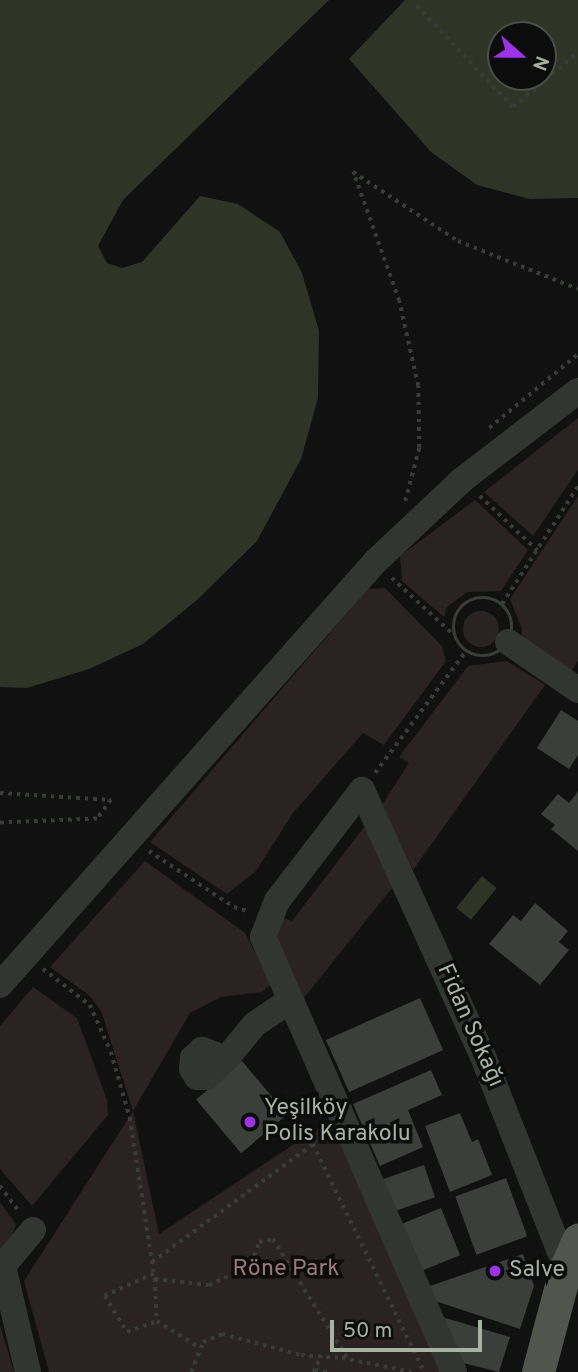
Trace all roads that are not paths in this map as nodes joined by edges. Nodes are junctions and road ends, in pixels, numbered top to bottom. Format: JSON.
{"nodes":[{"id":1,"x":578,"y":391,"type":"edge"},
{"id":2,"x":508,"y":642,"type":"road end"},
{"id":3,"x":578,"y":690,"type":"edge"},
{"id":4,"x":0,"y":985,"type":"edge"},
{"id":5,"x":291,"y":1000,"type":"junction"},
{"id":6,"x":226,"y":1059,"type":"dead end"},
{"id":7,"x":33,"y":1230,"type":"road end"},
{"id":8,"x":572,"y":1254,"type":"edge"},
{"id":9,"x":28,"y":1372,"type":"edge"},
{"id":10,"x":454,"y":1372,"type":"edge"},
{"id":11,"x":538,"y":1372,"type":"edge"}],
"edges":[{"from":1,"to":4,"type":"street"},
{"from":2,"to":3,"type":"street"},
{"from":5,"to":6,"type":"street"},
{"from":5,"to":8,"type":"street","name":"Fidan Sokağı"},
{"from":5,"to":10,"type":"street"},
{"from":7,"to":9,"type":"street"},
{"from":8,"to":11,"type":"main road"}]}
